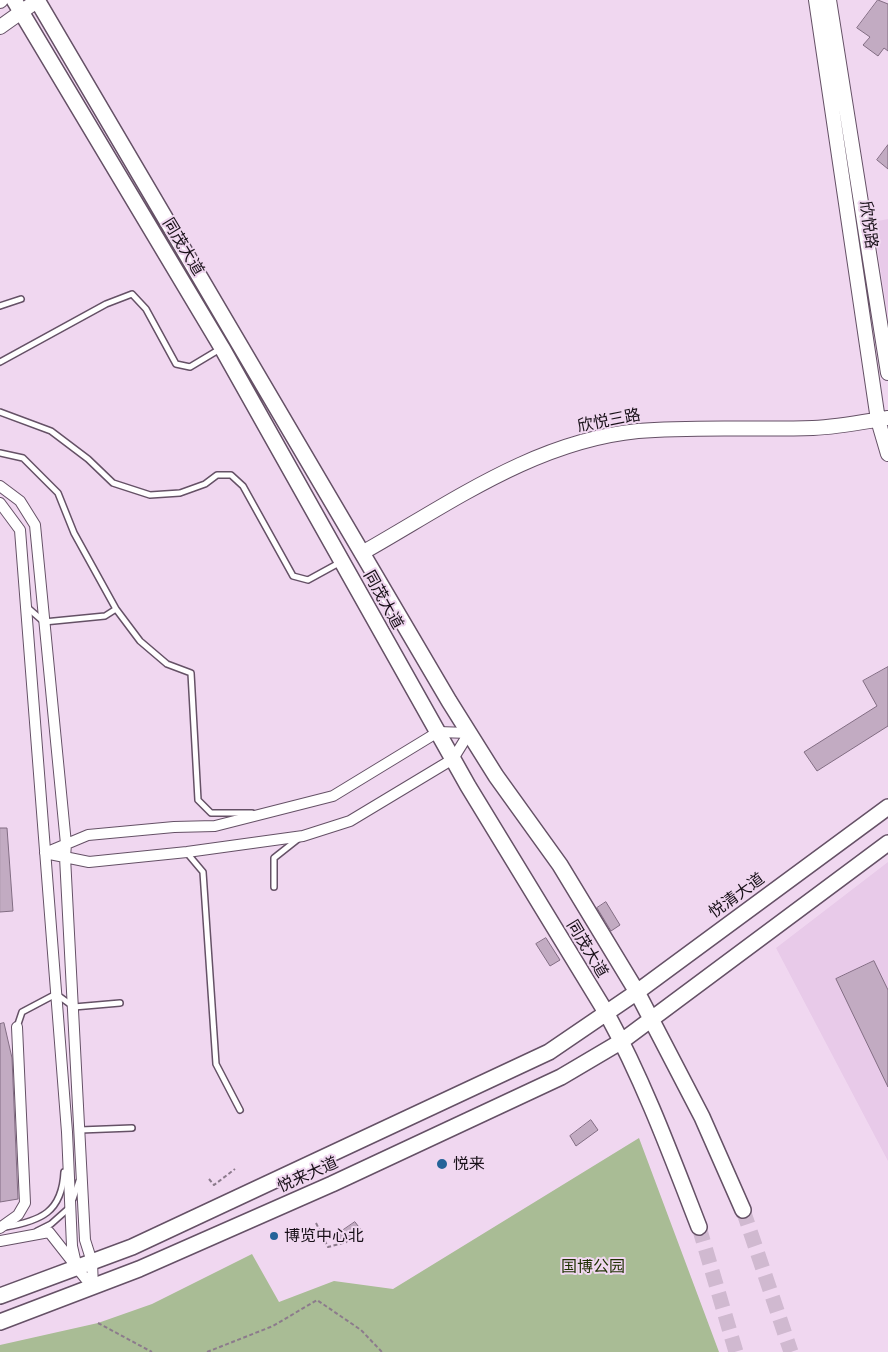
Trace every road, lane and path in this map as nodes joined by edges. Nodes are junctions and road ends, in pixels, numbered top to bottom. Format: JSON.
{"nodes":[{"id":1,"x":37,"y":0,"type":"edge"},
{"id":2,"x":816,"y":0,"type":"edge"},
{"id":3,"x":829,"y":0,"type":"edge"},
{"id":4,"x":18,"y":6,"type":"edge"},
{"id":5,"x":0,"y":26,"type":"edge"},
{"id":6,"x":21,"y":300,"type":"dead end"},
{"id":7,"x":0,"y":306,"type":"edge"},
{"id":8,"x":222,"y":348,"type":"junction"},
{"id":9,"x":0,"y":362,"type":"edge"},
{"id":10,"x":888,"y":374,"type":"edge"},
{"id":11,"x":0,"y":412,"type":"edge"},
{"id":12,"x":883,"y":419,"type":"edge"},
{"id":13,"x":0,"y":453,"type":"edge"},
{"id":14,"x":888,"y":454,"type":"edge"},
{"id":15,"x":0,"y":486,"type":"edge"},
{"id":16,"x":0,"y":502,"type":"edge"},
{"id":17,"x":362,"y":553,"type":"junction"},
{"id":18,"x":342,"y":562,"type":"junction"},
{"id":19,"x":25,"y":606,"type":"junction"},
{"id":20,"x":116,"y":609,"type":"junction"},
{"id":21,"x":44,"y":622,"type":"junction"},
{"id":22,"x":438,"y":732,"type":"junction"},
{"id":23,"x":469,"y":734,"type":"junction"},
{"id":24,"x":453,"y":759,"type":"junction"},
{"id":25,"x":888,"y":806,"type":"edge"},
{"id":26,"x":272,"y":813,"type":"junction"},
{"id":27,"x":303,"y":836,"type":"junction"},
{"id":28,"x":888,"y":843,"type":"edge"},
{"id":29,"x":66,"y":844,"type":"junction"},
{"id":30,"x":187,"y":852,"type":"junction"},
{"id":31,"x":45,"y":853,"type":"junction"},
{"id":32,"x":65,"y":857,"type":"junction"},
{"id":33,"x":274,"y":887,"type":"dead end"},
{"id":34,"x":637,"y":992,"type":"junction"},
{"id":35,"x":56,"y":994,"type":"junction"},
{"id":36,"x":120,"y":1003,"type":"dead end"},
{"id":37,"x":74,"y":1007,"type":"junction"},
{"id":38,"x":606,"y":1014,"type":"junction"},
{"id":39,"x":651,"y":1019,"type":"junction"},
{"id":40,"x":17,"y":1027,"type":"joint"},
{"id":41,"x":622,"y":1041,"type":"junction"},
{"id":42,"x":240,"y":1110,"type":"dead end"},
{"id":43,"x":132,"y":1128,"type":"dead end"},
{"id":44,"x":80,"y":1130,"type":"junction"},
{"id":45,"x":67,"y":1132,"type":"junction"},
{"id":46,"x":235,"y":1169,"type":"dead end"},
{"id":47,"x":82,"y":1173,"type":"junction"},
{"id":48,"x":209,"y":1179,"type":"dead end"},
{"id":49,"x":70,"y":1207,"type":"junction"},
{"id":50,"x":743,"y":1210,"type":"tunnel mouth"},
{"id":51,"x":316,"y":1223,"type":"dead end"},
{"id":52,"x":699,"y":1227,"type":"tunnel mouth"},
{"id":53,"x":0,"y":1228,"type":"edge"},
{"id":54,"x":19,"y":1239,"type":"junction"},
{"id":55,"x":0,"y":1241,"type":"edge"},
{"id":56,"x":347,"y":1242,"type":"dead end"},
{"id":57,"x":92,"y":1262,"type":"junction"},
{"id":58,"x":77,"y":1268,"type":"junction"},
{"id":59,"x":92,"y":1288,"type":"junction"},
{"id":60,"x":0,"y":1296,"type":"edge"},
{"id":61,"x":0,"y":1322,"type":"edge"},
{"id":62,"x":98,"y":1322,"type":"dead end"},
{"id":63,"x":152,"y":1352,"type":"edge"},
{"id":64,"x":207,"y":1352,"type":"edge"},
{"id":65,"x":382,"y":1352,"type":"edge"}],
"edges":[{"from":1,"to":4,"type":"main road"},
{"from":1,"to":17,"type":"main road","name":"同茂大道"},
{"from":2,"to":12,"type":"main road","name":"欣悦路"},
{"from":3,"to":10,"type":"main road","name":"欣悦路"},
{"from":4,"to":5,"type":"main road"},
{"from":4,"to":8,"type":"main road","name":"同茂大道"},
{"from":6,"to":7,"type":"lane"},
{"from":8,"to":9,"type":"lane"},
{"from":8,"to":18,"type":"main road","name":"同茂大道"},
{"from":11,"to":18,"type":"lane"},
{"from":12,"to":14,"type":"main road","name":"欣悦路"},
{"from":12,"to":17,"type":"main road","name":"欣悦三路"},
{"from":13,"to":20,"type":"lane"},
{"from":15,"to":21,"type":"street"},
{"from":16,"to":19,"type":"street"},
{"from":17,"to":23,"type":"main road","name":"同茂大道"},
{"from":18,"to":22,"type":"main road","name":"同茂大道"},
{"from":19,"to":21,"type":"lane"},
{"from":19,"to":31,"type":"street"},
{"from":20,"to":21,"type":"lane"},
{"from":20,"to":26,"type":"lane"},
{"from":21,"to":29,"type":"street"},
{"from":22,"to":23,"type":"street"},
{"from":22,"to":24,"type":"main road","name":"同茂大道"},
{"from":22,"to":26,"type":"street"},
{"from":23,"to":24,"type":"street"},
{"from":23,"to":34,"type":"main road","name":"同茂大道"},
{"from":24,"to":27,"type":"street"},
{"from":24,"to":38,"type":"main road","name":"同茂大道"},
{"from":25,"to":34,"type":"main road","name":"悦清大道"},
{"from":26,"to":29,"type":"street"},
{"from":27,"to":30,"type":"street"},
{"from":27,"to":33,"type":"lane"},
{"from":28,"to":39,"type":"main road"},
{"from":29,"to":31,"type":"street"},
{"from":29,"to":32,"type":"street"},
{"from":30,"to":32,"type":"street"},
{"from":30,"to":42,"type":"lane"},
{"from":31,"to":32,"type":"street"},
{"from":31,"to":35,"type":"street"},
{"from":32,"to":37,"type":"street"},
{"from":34,"to":38,"type":"main road","name":"悦清大道"},
{"from":34,"to":39,"type":"main road","name":"同茂大道"},
{"from":35,"to":37,"type":"lane"},
{"from":35,"to":40,"type":"lane"},
{"from":35,"to":45,"type":"street"},
{"from":36,"to":37,"type":"lane"},
{"from":37,"to":44,"type":"street"},
{"from":38,"to":41,"type":"main road","name":"同茂大道"},
{"from":38,"to":57,"type":"main road","name":"悦来大道"},
{"from":39,"to":41,"type":"main road"},
{"from":39,"to":50,"type":"main road","name":"同茂大道"},
{"from":40,"to":53,"type":"street"},
{"from":41,"to":52,"type":"main road","name":"同茂大道"},
{"from":41,"to":59,"type":"main road","name":"悦来大道"},
{"from":43,"to":44,"type":"lane"},
{"from":44,"to":47,"type":"street"},
{"from":45,"to":49,"type":"street"},
{"from":45,"to":53,"type":"lane"},
{"from":46,"to":48,"type":"path"},
{"from":47,"to":49,"type":"lane"},
{"from":47,"to":57,"type":"street"},
{"from":49,"to":54,"type":"lane"},
{"from":49,"to":58,"type":"street"},
{"from":51,"to":56,"type":"path"},
{"from":54,"to":55,"type":"street"},
{"from":54,"to":58,"type":"street"},
{"from":57,"to":58,"type":"main road","name":"悦来大道"},
{"from":57,"to":59,"type":"street"},
{"from":58,"to":59,"type":"street"},
{"from":58,"to":60,"type":"main road","name":"悦来大道"},
{"from":59,"to":61,"type":"main road","name":"悦来大道"},
{"from":62,"to":63,"type":"path"},
{"from":64,"to":65,"type":"path"}]}
